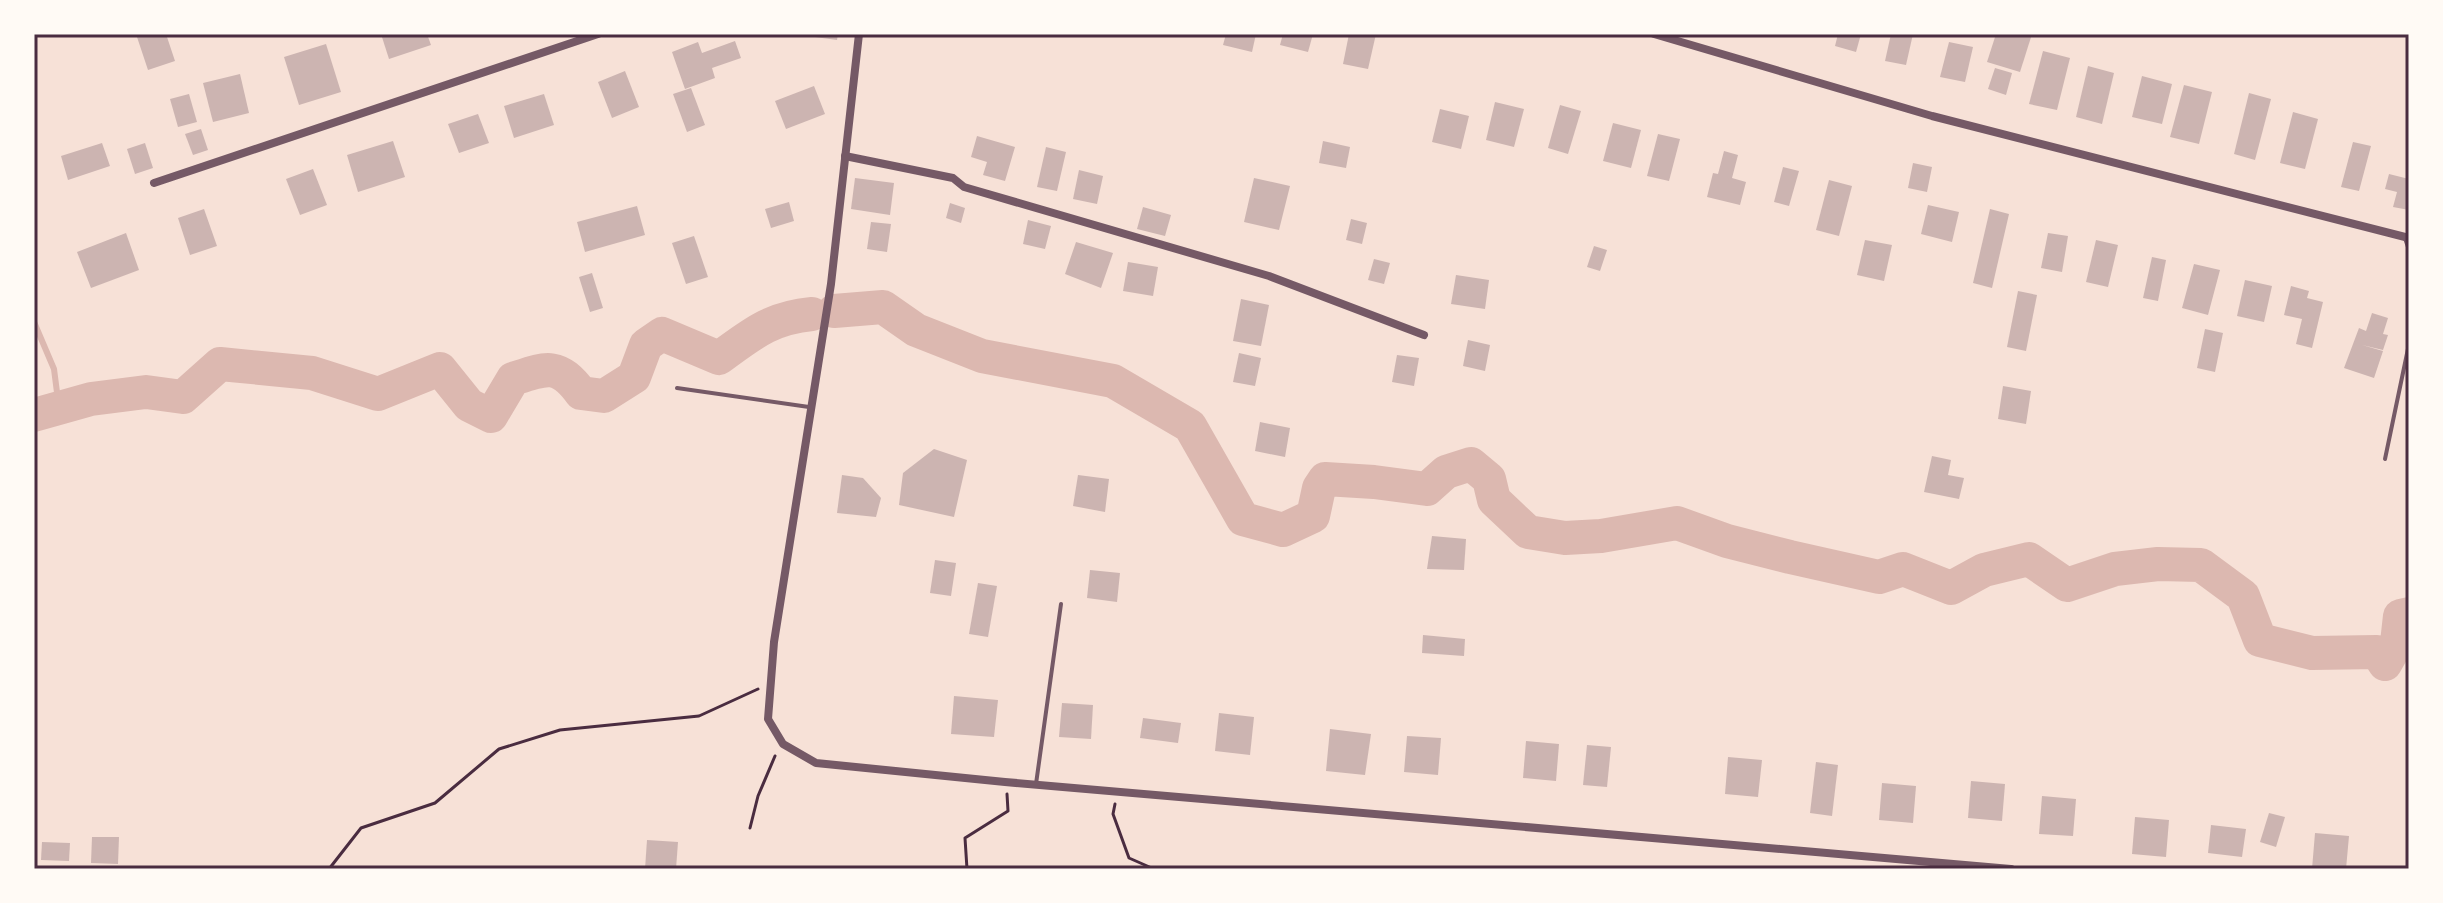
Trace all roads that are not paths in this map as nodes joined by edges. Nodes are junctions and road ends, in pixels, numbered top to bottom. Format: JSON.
{"nodes":[{"id":1,"x":598,"y":34,"type":"edge"},
{"id":2,"x":859,"y":34,"type":"edge"},
{"id":3,"x":1654,"y":34,"type":"edge"},
{"id":4,"x":845,"y":156,"type":"junction"},
{"id":5,"x":154,"y":183,"type":"dead end"},
{"id":6,"x":2407,"y":237,"type":"edge"},
{"id":7,"x":2409,"y":250,"type":"edge"},
{"id":8,"x":1424,"y":335,"type":"dead end"},
{"id":9,"x":2409,"y":344,"type":"edge"},
{"id":10,"x":677,"y":388,"type":"dead end"},
{"id":11,"x":811,"y":407,"type":"junction"},
{"id":12,"x":2385,"y":459,"type":"dead end"},
{"id":13,"x":1061,"y":604,"type":"dead end"},
{"id":14,"x":1036,"y":785,"type":"junction"},
{"id":15,"x":2011,"y":869,"type":"edge"}],
"edges":[{"from":1,"to":5,"type":"street"},
{"from":2,"to":4,"type":"street"},
{"from":3,"to":6,"type":"street"},
{"from":4,"to":8,"type":"street"},
{"from":4,"to":11,"type":"street"},
{"from":6,"to":7,"type":"lane"},
{"from":9,"to":12,"type":"lane"},
{"from":10,"to":11,"type":"lane"},
{"from":11,"to":14,"type":"street"},
{"from":13,"to":14,"type":"lane"},
{"from":14,"to":15,"type":"street"}]}
